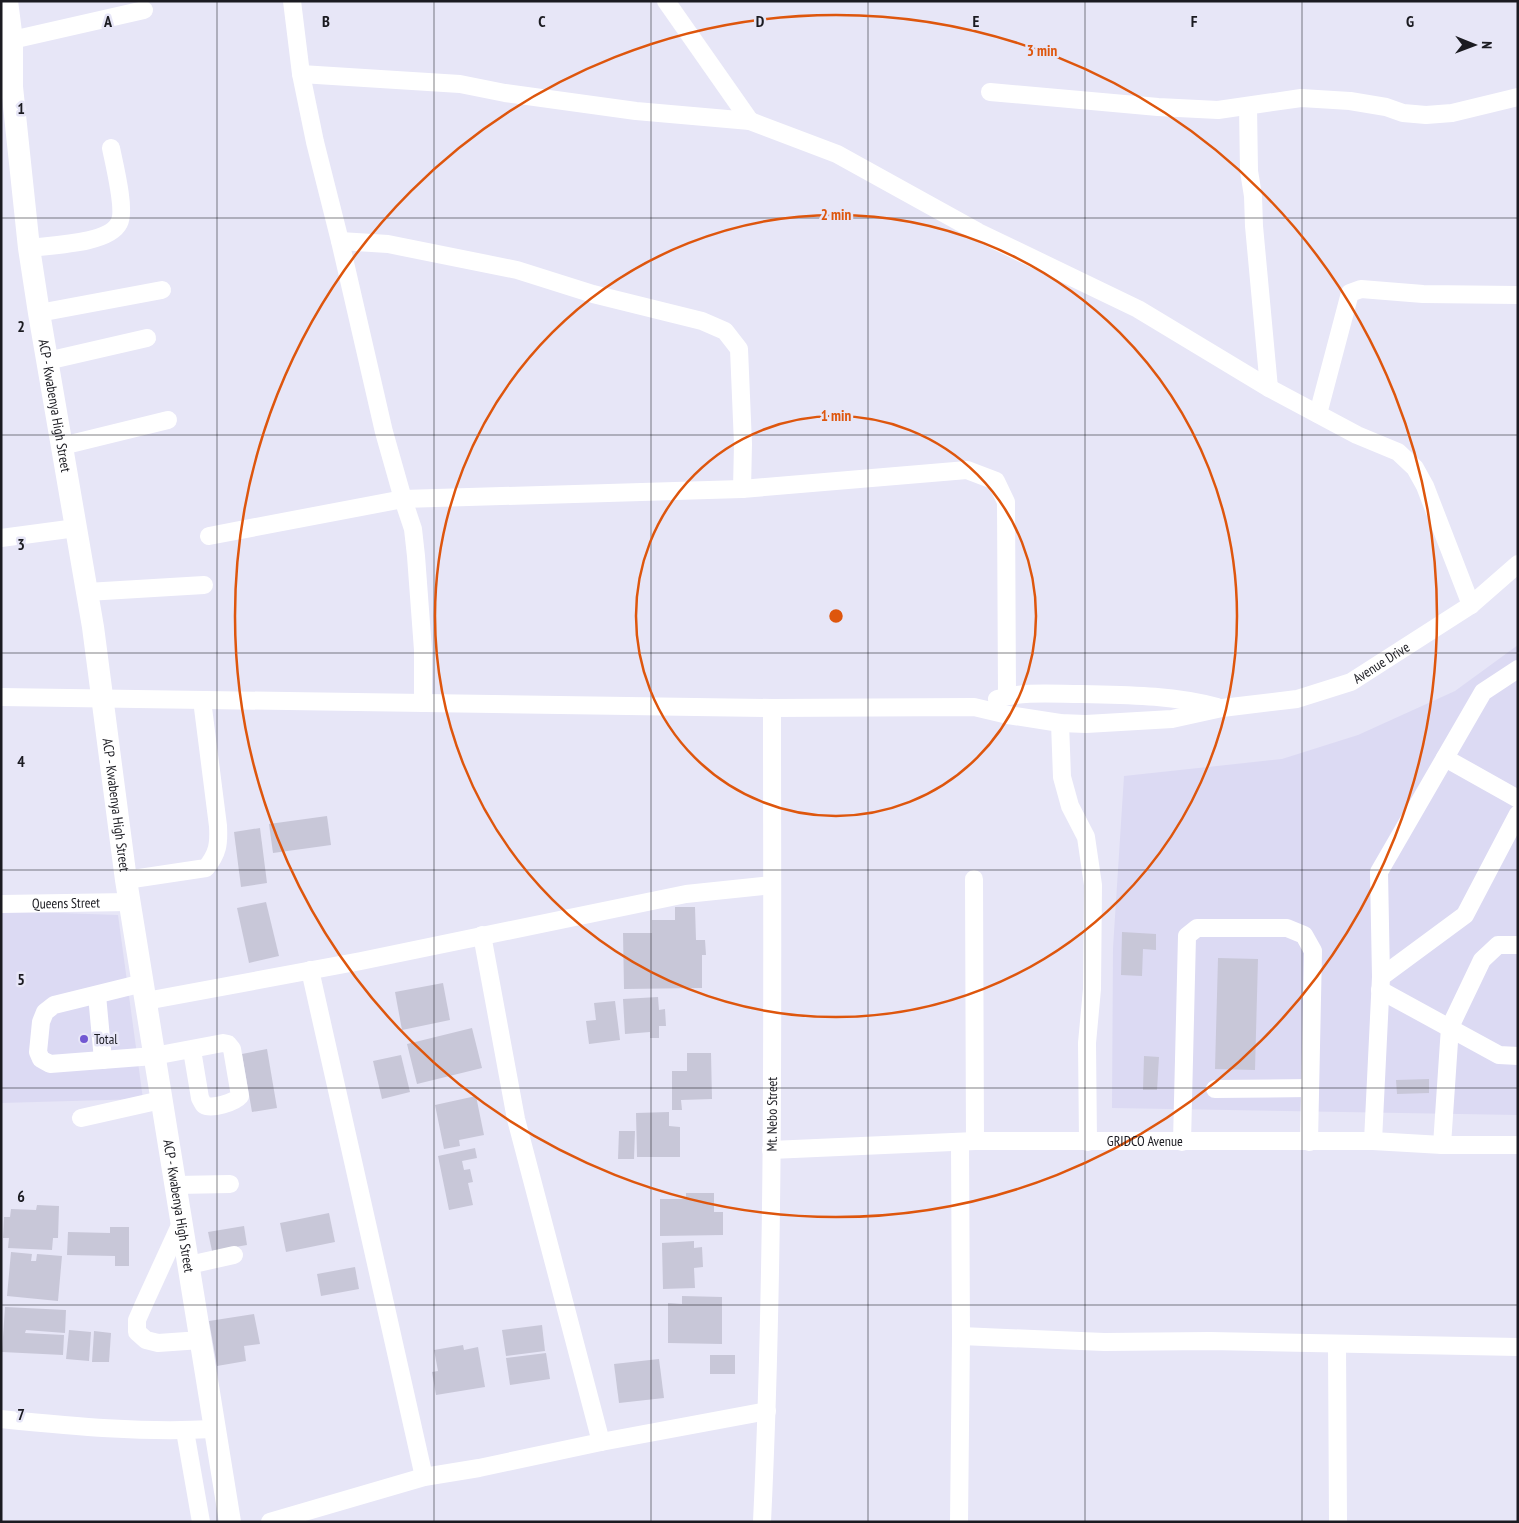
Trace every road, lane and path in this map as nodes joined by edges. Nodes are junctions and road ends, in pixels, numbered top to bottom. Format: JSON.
{"nodes":[{"id":1,"x":7,"y":1,"type":"edge"},
{"id":2,"x":292,"y":1,"type":"edge"},
{"id":3,"x":666,"y":1,"type":"edge"},
{"id":4,"x":144,"y":10,"type":"dead end"},
{"id":5,"x":6,"y":46,"type":"edge"},
{"id":6,"x":301,"y":74,"type":"junction"},
{"id":7,"x":7,"y":88,"type":"edge"},
{"id":8,"x":990,"y":92,"type":"dead end"},
{"id":9,"x":1518,"y":98,"type":"edge"},
{"id":10,"x":1248,"y":106,"type":"junction"},
{"id":11,"x":750,"y":121,"type":"junction"},
{"id":12,"x":111,"y":148,"type":"dead end"},
{"id":13,"x":340,"y":241,"type":"junction"},
{"id":14,"x":30,"y":248,"type":"junction"},
{"id":15,"x":162,"y":290,"type":"dead end"},
{"id":16,"x":1518,"y":295,"type":"edge"},
{"id":17,"x":39,"y":313,"type":"junction"},
{"id":18,"x":147,"y":338,"type":"dead end"},
{"id":19,"x":47,"y":361,"type":"junction"},
{"id":20,"x":1269,"y":388,"type":"junction"},
{"id":21,"x":1318,"y":414,"type":"junction"},
{"id":22,"x":168,"y":420,"type":"dead end"},
{"id":23,"x":62,"y":446,"type":"junction"},
{"id":24,"x":742,"y":488,"type":"junction"},
{"id":25,"x":403,"y":499,"type":"junction"},
{"id":26,"x":76,"y":528,"type":"junction"},
{"id":27,"x":209,"y":536,"type":"dead end"},
{"id":28,"x":1,"y":538,"type":"edge"},
{"id":29,"x":1518,"y":564,"type":"edge"},
{"id":30,"x":204,"y":585,"type":"dead end"},
{"id":31,"x":87,"y":592,"type":"junction"},
{"id":32,"x":1471,"y":605,"type":"junction"},
{"id":33,"x":1518,"y":669,"type":"edge"},
{"id":34,"x":1007,"y":696,"type":"junction"},
{"id":35,"x":1,"y":697,"type":"edge"},
{"id":36,"x":102,"y":699,"type":"junction"},
{"id":37,"x":202,"y":700,"type":"junction"},
{"id":38,"x":423,"y":703,"type":"junction"},
{"id":39,"x":974,"y":707,"type":"junction"},
{"id":40,"x":772,"y":708,"type":"junction"},
{"id":41,"x":1222,"y":708,"type":"junction"},
{"id":42,"x":1060,"y":723,"type":"junction"},
{"id":43,"x":1445,"y":758,"type":"junction"},
{"id":44,"x":1518,"y":799,"type":"edge"},
{"id":45,"x":1518,"y":814,"type":"edge"},
{"id":46,"x":974,"y":879,"type":"dead end"},
{"id":47,"x":772,"y":885,"type":"junction"},
{"id":48,"x":128,"y":891,"type":"junction"},
{"id":49,"x":1,"y":904,"type":"edge"},
{"id":50,"x":482,"y":935,"type":"junction"},
{"id":51,"x":1518,"y":945,"type":"edge"},
{"id":52,"x":310,"y":970,"type":"junction"},
{"id":53,"x":1380,"y":984,"type":"junction"},
{"id":54,"x":145,"y":992,"type":"junction"},
{"id":55,"x":97,"y":995,"type":"junction"},
{"id":56,"x":1450,"y":1027,"type":"junction"},
{"id":57,"x":192,"y":1050,"type":"dead end"},
{"id":58,"x":154,"y":1056,"type":"junction"},
{"id":59,"x":1518,"y":1056,"type":"edge"},
{"id":60,"x":103,"y":1060,"type":"junction"},
{"id":61,"x":1310,"y":1088,"type":"junction"},
{"id":62,"x":1216,"y":1089,"type":"dead end"},
{"id":63,"x":162,"y":1100,"type":"junction"},
{"id":64,"x":81,"y":1118,"type":"dead end"},
{"id":65,"x":1373,"y":1141,"type":"junction"},
{"id":66,"x":967,"y":1142,"type":"junction"},
{"id":67,"x":1088,"y":1142,"type":"junction"},
{"id":68,"x":1182,"y":1142,"type":"junction"},
{"id":69,"x":1309,"y":1142,"type":"junction"},
{"id":70,"x":1442,"y":1145,"type":"junction"},
{"id":71,"x":1518,"y":1145,"type":"edge"},
{"id":72,"x":772,"y":1150,"type":"junction"},
{"id":73,"x":230,"y":1184,"type":"dead end"},
{"id":74,"x":176,"y":1185,"type":"junction"},
{"id":75,"x":182,"y":1221,"type":"junction"},
{"id":76,"x":234,"y":1254,"type":"dead end"},
{"id":77,"x":189,"y":1265,"type":"junction"},
{"id":78,"x":961,"y":1336,"type":"junction"},
{"id":79,"x":201,"y":1340,"type":"junction"},
{"id":80,"x":1337,"y":1345,"type":"junction"},
{"id":81,"x":1518,"y":1347,"type":"edge"},
{"id":82,"x":768,"y":1411,"type":"junction"},
{"id":83,"x":1,"y":1419,"type":"edge"},
{"id":84,"x":213,"y":1429,"type":"junction"},
{"id":85,"x":185,"y":1431,"type":"junction"},
{"id":86,"x":601,"y":1442,"type":"junction"},
{"id":87,"x":424,"y":1478,"type":"junction"},
{"id":88,"x":200,"y":1521,"type":"edge"},
{"id":89,"x":230,"y":1522,"type":"edge"},
{"id":90,"x":270,"y":1522,"type":"edge"},
{"id":91,"x":762,"y":1522,"type":"edge"},
{"id":92,"x":959,"y":1522,"type":"edge"},
{"id":93,"x":1338,"y":1522,"type":"edge"}],
"edges":[{"from":1,"to":5,"type":"main road","name":"ACP - Kwabenya High Street"},
{"from":2,"to":6,"type":"street"},
{"from":3,"to":11,"type":"street"},
{"from":4,"to":5,"type":"street"},
{"from":5,"to":7,"type":"main road","name":"ACP - Kwabenya High Street"},
{"from":6,"to":11,"type":"street"},
{"from":6,"to":13,"type":"street"},
{"from":7,"to":14,"type":"main road","name":"ACP - Kwabenya High Street"},
{"from":8,"to":10,"type":"street"},
{"from":9,"to":10,"type":"street"},
{"from":10,"to":20,"type":"street"},
{"from":11,"to":20,"type":"street"},
{"from":12,"to":14,"type":"street"},
{"from":13,"to":24,"type":"street"},
{"from":13,"to":25,"type":"street"},
{"from":14,"to":17,"type":"main road","name":"ACP - Kwabenya High Street"},
{"from":15,"to":17,"type":"street"},
{"from":16,"to":21,"type":"street"},
{"from":17,"to":19,"type":"main road","name":"ACP - Kwabenya High Street"},
{"from":18,"to":19,"type":"street"},
{"from":19,"to":23,"type":"main road","name":"ACP - Kwabenya High Street"},
{"from":20,"to":21,"type":"street"},
{"from":21,"to":32,"type":"street"},
{"from":22,"to":23,"type":"street"},
{"from":23,"to":26,"type":"main road","name":"ACP - Kwabenya High Street"},
{"from":24,"to":25,"type":"street"},
{"from":24,"to":34,"type":"street"},
{"from":25,"to":27,"type":"street"},
{"from":25,"to":38,"type":"street"},
{"from":26,"to":28,"type":"street"},
{"from":26,"to":31,"type":"main road","name":"ACP - Kwabenya High Street"},
{"from":29,"to":32,"type":"street","name":"Avenue Drive"},
{"from":30,"to":31,"type":"street"},
{"from":31,"to":36,"type":"main road","name":"ACP - Kwabenya High Street"},
{"from":32,"to":41,"type":"street","name":"Avenue Drive"},
{"from":33,"to":43,"type":"street"},
{"from":34,"to":39,"type":"street"},
{"from":34,"to":41,"type":"street"},
{"from":35,"to":36,"type":"street"},
{"from":36,"to":37,"type":"street"},
{"from":36,"to":48,"type":"main road","name":"ACP - Kwabenya High Street"},
{"from":37,"to":38,"type":"street"},
{"from":37,"to":48,"type":"street","name":"Queens Street"},
{"from":38,"to":40,"type":"street"},
{"from":39,"to":40,"type":"street"},
{"from":39,"to":42,"type":"street","name":"Avenue Drive"},
{"from":40,"to":47,"type":"street","name":"Mt. Nebo Street"},
{"from":41,"to":42,"type":"street","name":"Avenue Drive"},
{"from":42,"to":67,"type":"street"},
{"from":43,"to":44,"type":"street"},
{"from":43,"to":53,"type":"street"},
{"from":45,"to":53,"type":"street"},
{"from":46,"to":66,"type":"street"},
{"from":47,"to":50,"type":"street"},
{"from":47,"to":72,"type":"street","name":"Mt. Nebo Street"},
{"from":48,"to":49,"type":"street","name":"Queens Street"},
{"from":48,"to":54,"type":"main road","name":"ACP - Kwabenya High Street"},
{"from":50,"to":52,"type":"street"},
{"from":50,"to":86,"type":"street"},
{"from":51,"to":56,"type":"street"},
{"from":52,"to":54,"type":"street"},
{"from":52,"to":87,"type":"street"},
{"from":53,"to":56,"type":"street"},
{"from":53,"to":65,"type":"street"},
{"from":54,"to":55,"type":"street"},
{"from":54,"to":58,"type":"main road","name":"ACP - Kwabenya High Street"},
{"from":55,"to":60,"type":"street"},
{"from":55,"to":60,"type":"street"},
{"from":56,"to":59,"type":"street"},
{"from":56,"to":70,"type":"street"},
{"from":57,"to":58,"type":"street"},
{"from":58,"to":60,"type":"street"},
{"from":58,"to":63,"type":"main road","name":"ACP - Kwabenya High Street"},
{"from":61,"to":62,"type":"street"},
{"from":61,"to":68,"type":"street"},
{"from":61,"to":69,"type":"street"},
{"from":63,"to":64,"type":"street"},
{"from":63,"to":74,"type":"main road","name":"ACP - Kwabenya High Street"},
{"from":65,"to":69,"type":"street","name":"GRIDCO Avenue"},
{"from":65,"to":70,"type":"street","name":"GRIDCO Avenue"},
{"from":66,"to":67,"type":"street","name":"GRIDCO Avenue"},
{"from":66,"to":72,"type":"street","name":"GRIDCO Avenue"},
{"from":66,"to":78,"type":"street"},
{"from":67,"to":68,"type":"street","name":"GRIDCO Avenue"},
{"from":68,"to":69,"type":"street","name":"GRIDCO Avenue"},
{"from":70,"to":71,"type":"street","name":"GRIDCO Avenue"},
{"from":72,"to":82,"type":"street","name":"Mt. Nebo Street"},
{"from":73,"to":74,"type":"street"},
{"from":74,"to":75,"type":"main road","name":"ACP - Kwabenya High Street"},
{"from":75,"to":77,"type":"main road","name":"ACP - Kwabenya High Street"},
{"from":75,"to":79,"type":"street"},
{"from":76,"to":77,"type":"street"},
{"from":77,"to":79,"type":"main road","name":"ACP - Kwabenya High Street"},
{"from":78,"to":80,"type":"street"},
{"from":78,"to":92,"type":"street"},
{"from":79,"to":84,"type":"main road","name":"ACP - Kwabenya High Street"},
{"from":80,"to":81,"type":"street"},
{"from":80,"to":93,"type":"street"},
{"from":82,"to":86,"type":"street"},
{"from":82,"to":91,"type":"street","name":"Mt. Nebo Street"},
{"from":83,"to":85,"type":"street"},
{"from":84,"to":85,"type":"street"},
{"from":84,"to":89,"type":"main road","name":"ACP - Kwabenya High Street"},
{"from":85,"to":88,"type":"street"},
{"from":86,"to":87,"type":"street"},
{"from":87,"to":90,"type":"street"}]}
